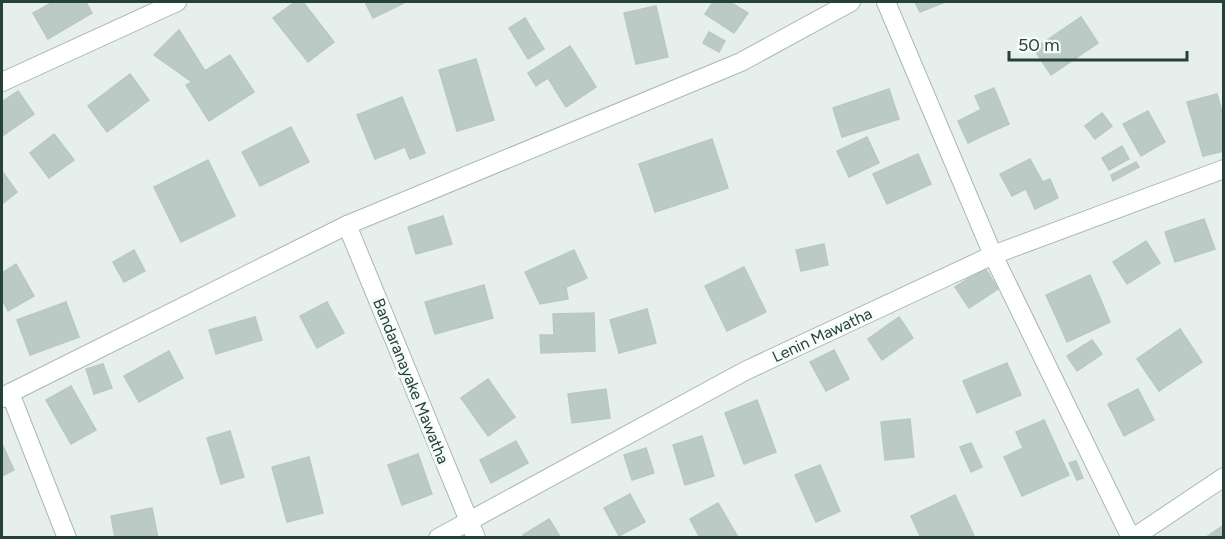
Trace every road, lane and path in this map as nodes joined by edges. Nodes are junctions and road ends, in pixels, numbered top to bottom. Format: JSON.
{"nodes":[{"id":1,"x":177,"y":2,"type":"edge"},
{"id":2,"x":851,"y":2,"type":"edge"},
{"id":3,"x":886,"y":2,"type":"edge"},
{"id":4,"x":2,"y":82,"type":"edge"},
{"id":5,"x":1224,"y":170,"type":"edge"},
{"id":6,"x":347,"y":225,"type":"junction"},
{"id":7,"x":993,"y":255,"type":"junction"},
{"id":8,"x":6,"y":396,"type":"edge"},
{"id":9,"x":1224,"y":477,"type":"edge"},
{"id":10,"x":473,"y":529,"type":"edge"},
{"id":11,"x":67,"y":537,"type":"edge"},
{"id":12,"x":438,"y":537,"type":"edge"},
{"id":13,"x":1132,"y":537,"type":"edge"}],
"edges":[{"from":1,"to":4,"type":"street"},
{"from":2,"to":6,"type":"street"},
{"from":3,"to":7,"type":"street"},
{"from":5,"to":7,"type":"street","name":"Lenin Mawatha"},
{"from":6,"to":8,"type":"street"},
{"from":6,"to":10,"type":"street","name":"Bandaranayake Mawatha"},
{"from":7,"to":10,"type":"street","name":"Lenin Mawatha"},
{"from":7,"to":13,"type":"street"},
{"from":8,"to":11,"type":"street"},
{"from":9,"to":13,"type":"street"},
{"from":10,"to":12,"type":"street","name":"Lenin Mawatha"}]}
